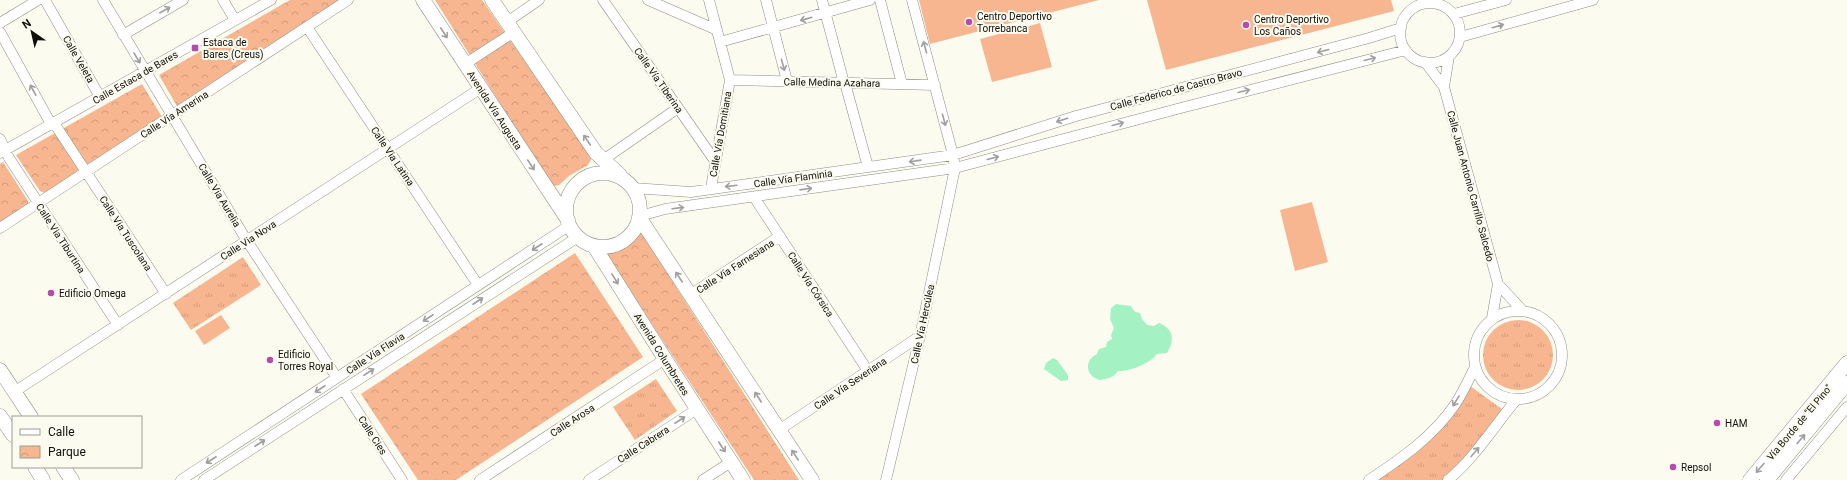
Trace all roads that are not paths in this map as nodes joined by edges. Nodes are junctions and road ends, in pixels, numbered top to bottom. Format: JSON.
{"nodes":[{"id":1,"x":38,"y":0,"type":"edge"},
{"id":2,"x":45,"y":0,"type":"edge"},
{"id":3,"x":103,"y":0,"type":"edge"},
{"id":4,"x":183,"y":0,"type":"edge"},
{"id":5,"x":223,"y":0,"type":"edge"},
{"id":6,"x":271,"y":0,"type":"edge"},
{"id":7,"x":348,"y":0,"type":"edge"},
{"id":8,"x":423,"y":0,"type":"edge"},
{"id":9,"x":492,"y":0,"type":"edge"},
{"id":10,"x":539,"y":0,"type":"edge"},
{"id":11,"x":603,"y":0,"type":"edge"},
{"id":12,"x":709,"y":0,"type":"edge"},
{"id":13,"x":766,"y":0,"type":"edge"},
{"id":14,"x":822,"y":0,"type":"edge"},
{"id":15,"x":870,"y":0,"type":"edge"},
{"id":16,"x":880,"y":0,"type":"edge"},
{"id":17,"x":912,"y":0,"type":"edge"},
{"id":18,"x":1506,"y":0,"type":"edge"},
{"id":19,"x":1593,"y":0,"type":"edge"},
{"id":20,"x":651,"y":1,"type":"edge"},
{"id":21,"x":1430,"y":1,"type":"edge"},
{"id":22,"x":826,"y":13,"type":"junction"},
{"id":23,"x":1454,"y":14,"type":"junction"},
{"id":24,"x":235,"y":20,"type":"junction"},
{"id":25,"x":0,"y":23,"type":"edge"},
{"id":26,"x":307,"y":27,"type":"junction"},
{"id":27,"x":510,"y":27,"type":"junction"},
{"id":28,"x":774,"y":28,"type":"junction"},
{"id":29,"x":1401,"y":28,"type":"junction"},
{"id":30,"x":717,"y":30,"type":"junction"},
{"id":31,"x":0,"y":32,"type":"edge"},
{"id":32,"x":123,"y":35,"type":"junction"},
{"id":33,"x":1460,"y":36,"type":"junction"},
{"id":34,"x":720,"y":42,"type":"junction"},
{"id":35,"x":1406,"y":50,"type":"junction"},
{"id":36,"x":1449,"y":56,"type":"junction"},
{"id":37,"x":1425,"y":62,"type":"junction"},
{"id":38,"x":465,"y":64,"type":"junction"},
{"id":39,"x":145,"y":71,"type":"junction"},
{"id":40,"x":730,"y":80,"type":"junction"},
{"id":41,"x":787,"y":81,"type":"junction"},
{"id":42,"x":845,"y":83,"type":"junction"},
{"id":43,"x":902,"y":84,"type":"junction"},
{"id":44,"x":935,"y":85,"type":"junction"},
{"id":45,"x":1444,"y":87,"type":"junction"},
{"id":46,"x":481,"y":88,"type":"junction"},
{"id":47,"x":100,"y":96,"type":"junction"},
{"id":48,"x":678,"y":108,"type":"junction"},
{"id":49,"x":172,"y":115,"type":"junction"},
{"id":50,"x":53,"y":124,"type":"junction"},
{"id":51,"x":0,"y":139,"type":"edge"},
{"id":52,"x":388,"y":149,"type":"junction"},
{"id":53,"x":3,"y":152,"type":"edge"},
{"id":54,"x":953,"y":155,"type":"junction"},
{"id":55,"x":603,"y":160,"type":"junction"},
{"id":56,"x":715,"y":161,"type":"junction"},
{"id":57,"x":868,"y":168,"type":"junction"},
{"id":58,"x":955,"y":168,"type":"junction"},
{"id":59,"x":86,"y":172,"type":"junction"},
{"id":60,"x":628,"y":183,"type":"junction"},
{"id":61,"x":711,"y":188,"type":"junction"},
{"id":62,"x":754,"y":197,"type":"junction"},
{"id":63,"x":38,"y":203,"type":"junction"},
{"id":64,"x":639,"y":217,"type":"junction"},
{"id":65,"x":569,"y":222,"type":"junction"},
{"id":66,"x":0,"y":228,"type":"edge"},
{"id":67,"x":780,"y":236,"type":"junction"},
{"id":68,"x":578,"y":237,"type":"junction"},
{"id":69,"x":247,"y":241,"type":"junction"},
{"id":70,"x":594,"y":246,"type":"junction"},
{"id":71,"x":1498,"y":284,"type":"junction"},
{"id":72,"x":478,"y":285,"type":"junction"},
{"id":73,"x":166,"y":294,"type":"junction"},
{"id":74,"x":690,"y":295,"type":"junction"},
{"id":75,"x":1522,"y":310,"type":"junction"},
{"id":76,"x":1492,"y":318,"type":"junction"},
{"id":77,"x":118,"y":326,"type":"junction"},
{"id":78,"x":920,"y":336,"type":"junction"},
{"id":79,"x":665,"y":359,"type":"junction"},
{"id":80,"x":1847,"y":363,"type":"edge"},
{"id":81,"x":1475,"y":367,"type":"junction"},
{"id":82,"x":0,"y":370,"type":"edge"},
{"id":83,"x":868,"y":371,"type":"junction"},
{"id":84,"x":337,"y":378,"type":"junction"},
{"id":85,"x":1847,"y":383,"type":"edge"},
{"id":86,"x":343,"y":389,"type":"junction"},
{"id":87,"x":14,"y":392,"type":"junction"},
{"id":88,"x":1517,"y":399,"type":"junction"},
{"id":89,"x":1847,"y":407,"type":"edge"},
{"id":90,"x":697,"y":409,"type":"junction"},
{"id":91,"x":0,"y":416,"type":"edge"},
{"id":92,"x":30,"y":416,"type":"edge"},
{"id":93,"x":779,"y":430,"type":"junction"},
{"id":94,"x":12,"y":434,"type":"edge"},
{"id":95,"x":731,"y":462,"type":"junction"},
{"id":96,"x":36,"y":468,"type":"edge"},
{"id":97,"x":64,"y":468,"type":"edge"},
{"id":98,"x":43,"y":480,"type":"edge"},
{"id":99,"x":72,"y":480,"type":"edge"},
{"id":100,"x":181,"y":480,"type":"edge"},
{"id":101,"x":204,"y":480,"type":"edge"},
{"id":102,"x":402,"y":480,"type":"edge"},
{"id":103,"x":480,"y":480,"type":"edge"},
{"id":104,"x":589,"y":480,"type":"edge"},
{"id":105,"x":703,"y":480,"type":"edge"},
{"id":106,"x":743,"y":480,"type":"edge"},
{"id":107,"x":812,"y":480,"type":"edge"},
{"id":108,"x":886,"y":480,"type":"edge"},
{"id":109,"x":1369,"y":480,"type":"edge"},
{"id":110,"x":1448,"y":480,"type":"edge"},
{"id":111,"x":1750,"y":480,"type":"edge"},
{"id":112,"x":1767,"y":480,"type":"edge"},
{"id":113,"x":1787,"y":480,"type":"edge"}],
"edges":[{"from":1,"to":25,"type":"street"},
{"from":2,"to":47,"type":"street","name":"Calle Veleta"},
{"from":3,"to":32,"type":"street","name":"Calle Via Aurelia"},
{"from":32,"to":4,"type":"street","one_way":true},
{"from":5,"to":24,"type":"street"},
{"from":6,"to":24,"type":"street","name":"Calle Estaca de Bares"},
{"from":7,"to":26,"type":"street","name":"Calle Vía Amerina"},
{"from":8,"to":38,"type":"street","name":"Avenida Vía Augusta","one_way":true},
{"from":9,"to":27,"type":"street"},
{"from":10,"to":27,"type":"street"},
{"from":11,"to":48,"type":"street","name":"Calle Vía Tiberina"},
{"from":12,"to":30,"type":"street"},
{"from":13,"to":28,"type":"street"},
{"from":14,"to":22,"type":"street"},
{"from":15,"to":22,"type":"street"},
{"from":16,"to":43,"type":"street"},
{"from":44,"to":17,"type":"street","one_way":true},
{"from":18,"to":23,"type":"street"},
{"from":33,"to":19,"type":"street","one_way":true},
{"from":20,"to":30,"type":"street"},
{"from":21,"to":23,"type":"street"},
{"from":21,"to":29,"type":"street"},
{"from":22,"to":28,"type":"street","one_way":true},
{"from":22,"to":42,"type":"street"},
{"from":23,"to":33,"type":"street"},
{"from":24,"to":39,"type":"street","name":"Calle Estaca de Bares"},
{"from":26,"to":49,"type":"street","name":"Calle Vía Amerina"},
{"from":26,"to":52,"type":"street","name":"Calle Via Latina"},
{"from":27,"to":38,"type":"street"},
{"from":55,"to":27,"type":"street","one_way":true},
{"from":28,"to":34,"type":"street"},
{"from":28,"to":41,"type":"street","one_way":true},
{"from":29,"to":35,"type":"street"},
{"from":29,"to":54,"type":"street","name":"Calle Federico de Castro Bravo","one_way":true},
{"from":30,"to":34,"type":"street"},
{"from":50,"to":31,"type":"street","name":"Calle Via Tuscolana","one_way":true},
{"from":32,"to":39,"type":"street","name":"Calle Via Aurelia","one_way":true},
{"from":33,"to":36,"type":"street"},
{"from":34,"to":40,"type":"street"},
{"from":35,"to":37,"type":"street"},
{"from":58,"to":35,"type":"street","name":"Calle Vía Flaminia","one_way":true},
{"from":36,"to":37,"type":"street"},
{"from":36,"to":45,"type":"street","name":"Calle Juan Antonio Carrillo Salcedo"},
{"from":37,"to":45,"type":"street","name":"Calle Juan Antonio Carrillo Salcedo"},
{"from":38,"to":46,"type":"street","name":"Avenida Vía Augusta"},
{"from":39,"to":47,"type":"street","name":"Calle Estaca de Bares"},
{"from":39,"to":49,"type":"street","name":"Calle Via Aurelia"},
{"from":40,"to":41,"type":"street","name":"Calle Medina Azahara"},
{"from":40,"to":56,"type":"street","name":"Calle Vía Domitiana"},
{"from":41,"to":42,"type":"street","name":"Calle Medina Azahara"},
{"from":42,"to":43,"type":"street","name":"Calle Medina Azahara"},
{"from":42,"to":57,"type":"street"},
{"from":43,"to":44,"type":"street","name":"Calle Medina Azahara"},
{"from":44,"to":54,"type":"street","one_way":true},
{"from":45,"to":71,"type":"street","name":"Calle Juan Antonio Carrillo Salcedo"},
{"from":46,"to":52,"type":"street","name":"Calle Via Nova"},
{"from":46,"to":65,"type":"street","name":"Avenida Vía Augusta","one_way":true},
{"from":47,"to":50,"type":"street","name":"Calle Estaca de Bares"},
{"from":48,"to":55,"type":"street"},
{"from":48,"to":56,"type":"street","name":"Calle Vía Tiberina"},
{"from":49,"to":59,"type":"street","name":"Calle Vía Amerina"},
{"from":49,"to":69,"type":"street","name":"Calle Via Aurelia"},
{"from":50,"to":53,"type":"street","name":"Calle Estaca de Bares"},
{"from":50,"to":59,"type":"street","name":"Calle Via Tuscolana"},
{"from":51,"to":53,"type":"street","name":"Calle Via Tiburtina"},
{"from":52,"to":69,"type":"street","name":"Calle Via Nova"},
{"from":52,"to":72,"type":"street","name":"Calle Via Latina"},
{"from":53,"to":63,"type":"street","name":"Calle Via Tiburtina"},
{"from":54,"to":57,"type":"street","name":"Calle Vía Flaminia","one_way":true},
{"from":54,"to":58,"type":"street"},
{"from":55,"to":60,"type":"street"},
{"from":56,"to":61,"type":"street","name":"Calle Vía Domitiana"},
{"from":57,"to":61,"type":"street","name":"Calle Vía Flaminia","one_way":true},
{"from":62,"to":58,"type":"street","name":"Calle Vía Flaminia","one_way":true},
{"from":58,"to":78,"type":"street","name":"Calle Vía Hercúlea"},
{"from":59,"to":63,"type":"street","name":"Calle Vía Amerina"},
{"from":59,"to":73,"type":"street","name":"Calle Via Tuscolana"},
{"from":60,"to":61,"type":"street","name":"Calle Vía Flaminia"},
{"from":60,"to":64,"type":"street"},
{"from":60,"to":65,"type":"street"},
{"from":64,"to":62,"type":"street","name":"Calle Vía Flaminia","one_way":true},
{"from":62,"to":67,"type":"street","name":"Calle Vía Córsica"},
{"from":63,"to":66,"type":"street","name":"Calle Vía Amerina"},
{"from":63,"to":77,"type":"street","name":"Calle Via Tiburtina"},
{"from":64,"to":70,"type":"street"},
{"from":74,"to":64,"type":"street","one_way":true},
{"from":65,"to":68,"type":"street"},
{"from":65,"to":72,"type":"street","name":"Calle Vía Flavia","one_way":true},
{"from":67,"to":74,"type":"street","name":"Calle Vía Farnesiana"},
{"from":67,"to":83,"type":"street","name":"Calle Vía Córsica"},
{"from":68,"to":70,"type":"street"},
{"from":86,"to":68,"type":"street","name":"Calle Vía Flavia","one_way":true},
{"from":69,"to":73,"type":"street","name":"Calle Via Nova"},
{"from":69,"to":84,"type":"street","name":"Calle Via Aurelia"},
{"from":70,"to":79,"type":"street","name":"Avenida Columbretes","one_way":true},
{"from":71,"to":75,"type":"street","name":"Calle Juan Antonio Carrillo Salcedo"},
{"from":71,"to":76,"type":"street","name":"Calle Juan Antonio Carrillo Salcedo"},
{"from":72,"to":84,"type":"street","name":"Calle Vía Flavia","one_way":true},
{"from":73,"to":77,"type":"street","name":"Calle Via Nova"},
{"from":93,"to":74,"type":"street","one_way":true},
{"from":75,"to":76,"type":"street"},
{"from":75,"to":88,"type":"street"},
{"from":76,"to":81,"type":"street"},
{"from":77,"to":87,"type":"street","name":"Calle Via Nova"},
{"from":78,"to":83,"type":"street","name":"Calle Vía Severiana"},
{"from":78,"to":108,"type":"street","name":"Calle Vía Hercúlea"},
{"from":79,"to":90,"type":"street","name":"Avenida Columbretes"},
{"from":79,"to":103,"type":"street","name":"Calle Arosa"},
{"from":80,"to":111,"type":"street","name":"Vía Borde de \"El Pino\"","one_way":true},
{"from":81,"to":88,"type":"street"},
{"from":81,"to":109,"type":"street","one_way":true},
{"from":82,"to":87,"type":"street"},
{"from":83,"to":93,"type":"street","name":"Calle Vía Severiana"},
{"from":84,"to":100,"type":"street","name":"Calle Vía Flavia","one_way":true},
{"from":112,"to":85,"type":"street","name":"Vía Borde de \"El Pino\"","one_way":true},
{"from":101,"to":86,"type":"street","name":"Calle Vía Flavia","one_way":true},
{"from":86,"to":102,"type":"street","name":"Calle Cies"},
{"from":87,"to":92,"type":"street"},
{"from":110,"to":88,"type":"street","one_way":true},
{"from":89,"to":113,"type":"street"},
{"from":90,"to":95,"type":"street","name":"Avenida Columbretes","one_way":true},
{"from":104,"to":90,"type":"street","name":"Calle Cabrera","one_way":true},
{"from":91,"to":94,"type":"street"},
{"from":107,"to":93,"type":"street","one_way":true},
{"from":95,"to":105,"type":"street"},
{"from":95,"to":106,"type":"street","name":"Avenida Columbretes"},
{"from":96,"to":98,"type":"street"},
{"from":97,"to":99,"type":"street"}]}
